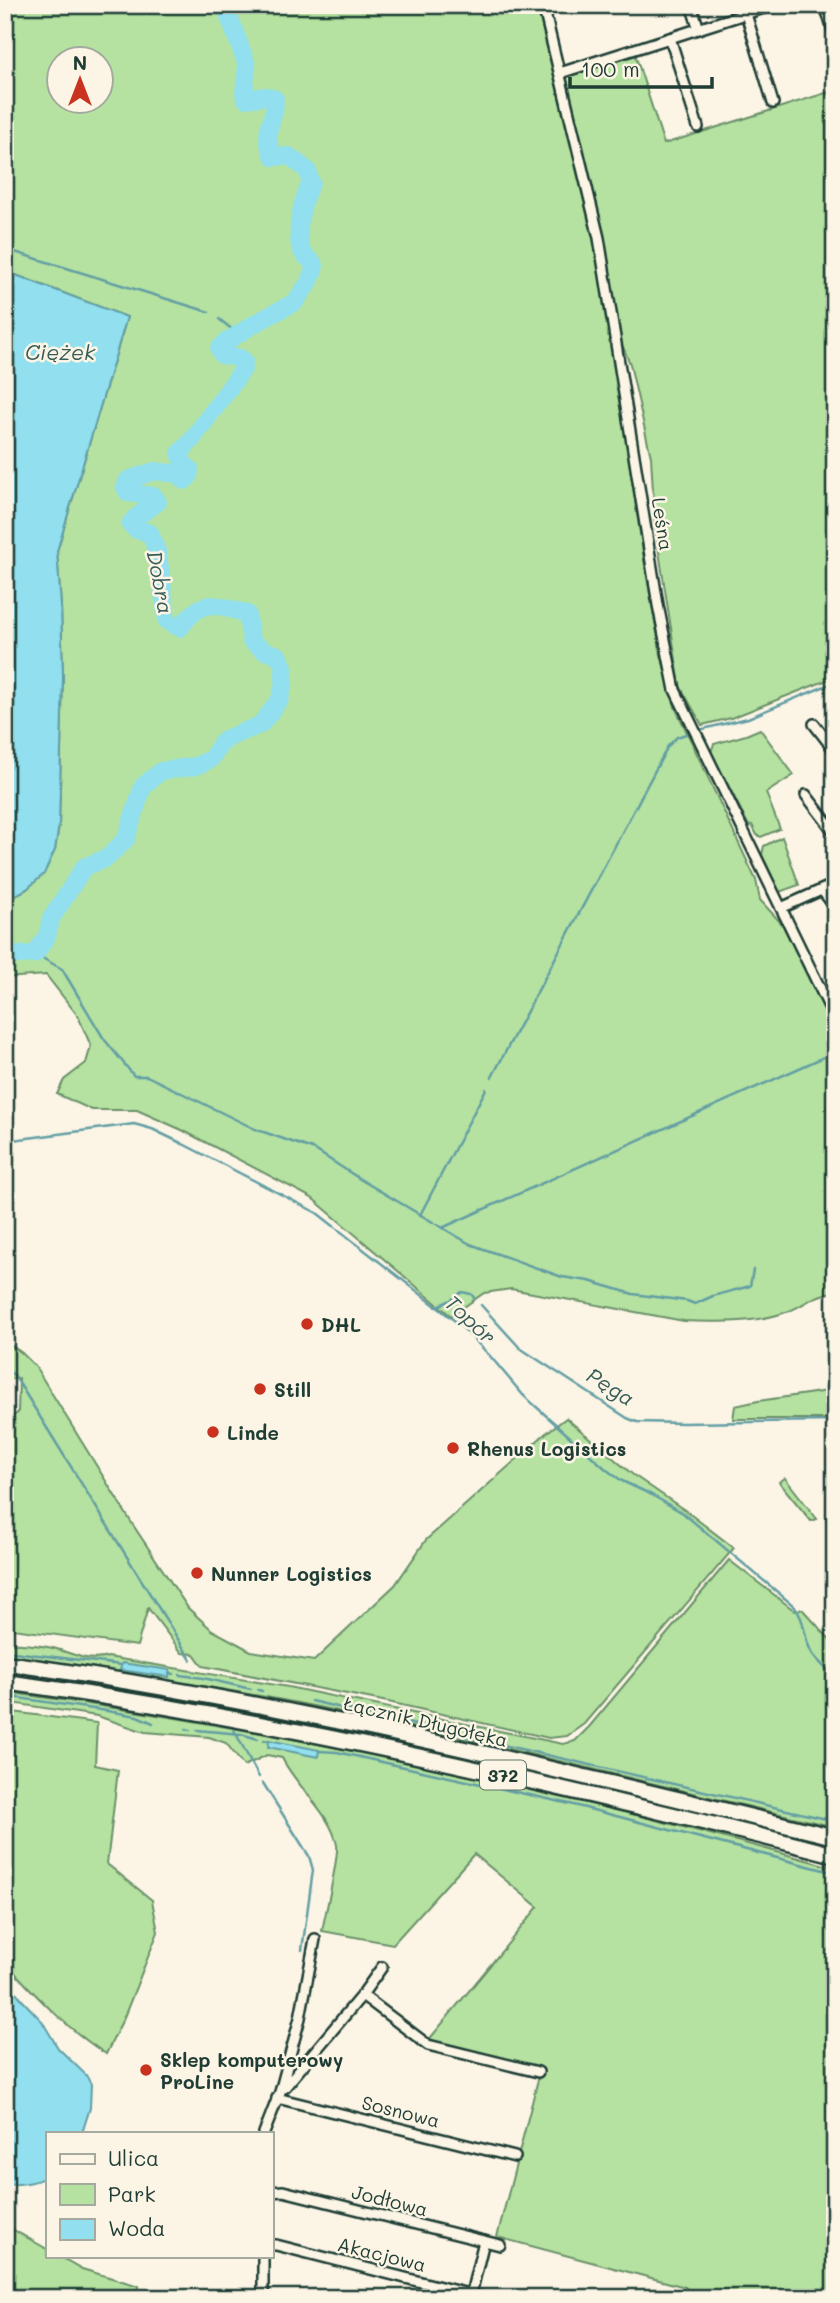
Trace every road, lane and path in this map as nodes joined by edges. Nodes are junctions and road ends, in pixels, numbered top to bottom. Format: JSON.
{"nodes":[{"id":1,"x":543,"y":5,"type":"edge"},
{"id":2,"x":691,"y":5,"type":"edge"},
{"id":3,"x":773,"y":5,"type":"edge"},
{"id":4,"x":825,"y":5,"type":"edge"},
{"id":5,"x":746,"y":14,"type":"junction"},
{"id":6,"x":699,"y":29,"type":"junction"},
{"id":7,"x":835,"y":37,"type":"edge"},
{"id":8,"x":670,"y":38,"type":"junction"},
{"id":9,"x":560,"y":73,"type":"junction"},
{"id":10,"x":773,"y":103,"type":"dead end"},
{"id":11,"x":698,"y":127,"type":"dead end"},
{"id":12,"x":814,"y":724,"type":"dead end"},
{"id":13,"x":835,"y":751,"type":"edge"},
{"id":14,"x":806,"y":795,"type":"dead end"},
{"id":15,"x":835,"y":833,"type":"edge"},
{"id":16,"x":835,"y":884,"type":"edge"},
{"id":17,"x":822,"y":890,"type":"junction"},
{"id":18,"x":835,"y":907,"type":"edge"},
{"id":19,"x":781,"y":908,"type":"junction"},
{"id":20,"x":835,"y":1018,"type":"edge"},
{"id":21,"x":5,"y":1663,"type":"edge"},
{"id":22,"x":5,"y":1682,"type":"edge"},
{"id":23,"x":835,"y":1837,"type":"edge"},
{"id":24,"x":835,"y":1855,"type":"edge"},
{"id":25,"x":315,"y":1939,"type":"dead end"},
{"id":26,"x":382,"y":1967,"type":"dead end"},
{"id":27,"x":362,"y":1995,"type":"junction"},
{"id":28,"x":538,"y":2072,"type":"dead end"},
{"id":29,"x":279,"y":2095,"type":"junction"},
{"id":30,"x":264,"y":2132,"type":"edge"},
{"id":31,"x":516,"y":2157,"type":"dead end"},
{"id":32,"x":273,"y":2192,"type":"edge"},
{"id":33,"x":484,"y":2241,"type":"junction"},
{"id":34,"x":273,"y":2245,"type":"edge"},
{"id":35,"x":500,"y":2245,"type":"dead end"},
{"id":36,"x":263,"y":2258,"type":"edge"},
{"id":37,"x":471,"y":2296,"type":"edge"},
{"id":38,"x":263,"y":2298,"type":"edge"},
{"id":39,"x":484,"y":2298,"type":"edge"}],
"edges":[{"from":1,"to":9,"type":"street","name":"Leśna"},
{"from":2,"to":6,"type":"street"},
{"from":3,"to":5,"type":"street"},
{"from":4,"to":7,"type":"street"},
{"from":5,"to":6,"type":"street"},
{"from":5,"to":10,"type":"street"},
{"from":6,"to":8,"type":"street"},
{"from":8,"to":9,"type":"street"},
{"from":8,"to":11,"type":"street"},
{"from":9,"to":19,"type":"street","name":"Leśna"},
{"from":12,"to":13,"type":"street"},
{"from":14,"to":15,"type":"street"},
{"from":16,"to":17,"type":"street"},
{"from":17,"to":18,"type":"street"},
{"from":17,"to":19,"type":"street"},
{"from":19,"to":20,"type":"street","name":"Leśna"},
{"from":21,"to":23,"type":"main road","name":"Łącznik Długołęka","number":"372"},
{"from":22,"to":24,"type":"main road","name":"Łącznik Długołęka","number":"372"},
{"from":25,"to":29,"type":"street"},
{"from":26,"to":27,"type":"street"},
{"from":27,"to":28,"type":"street"},
{"from":27,"to":29,"type":"street"},
{"from":29,"to":30,"type":"street"},
{"from":29,"to":31,"type":"street","name":"Sosnowa"},
{"from":32,"to":33,"type":"street","name":"Jodłowa"},
{"from":33,"to":35,"type":"street","name":"Jodłowa"},
{"from":33,"to":37,"type":"street"},
{"from":34,"to":37,"type":"street","name":"Akacjowa"},
{"from":36,"to":38,"type":"street"},
{"from":37,"to":39,"type":"street","name":"Akacjowa"}]}
